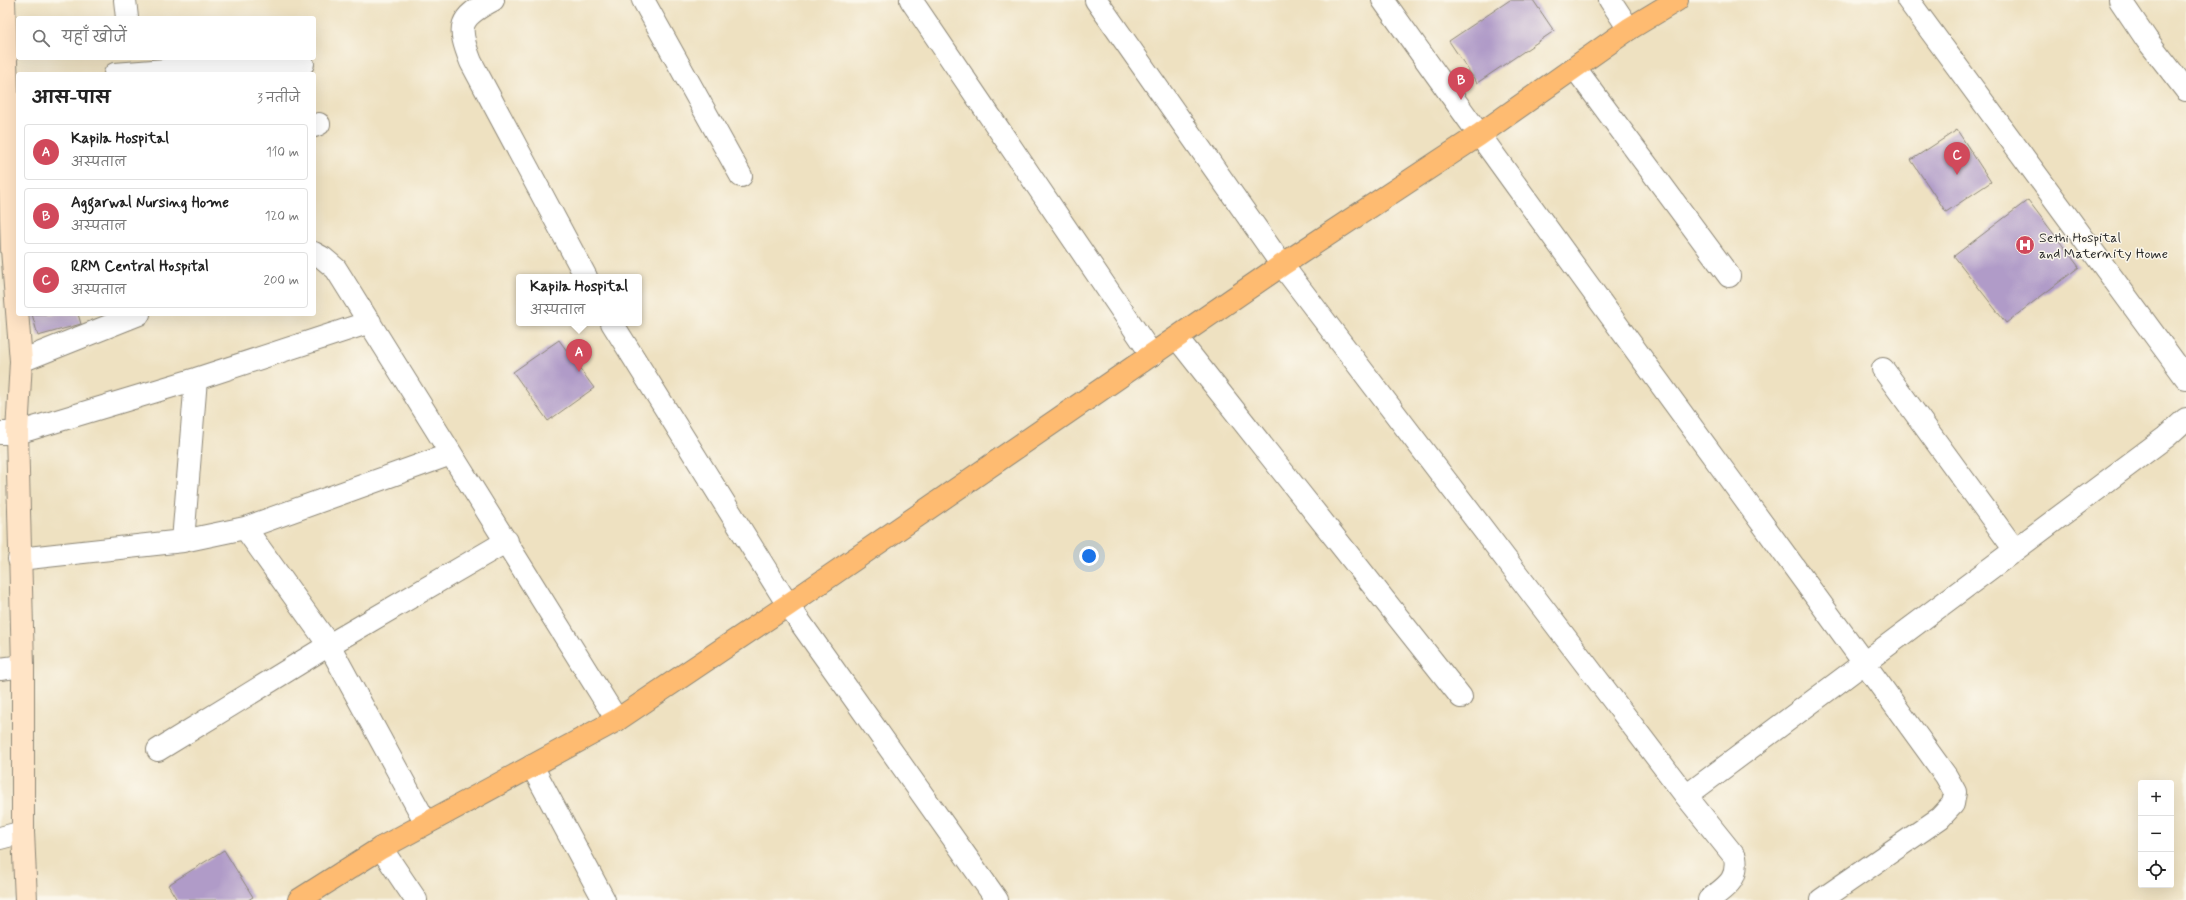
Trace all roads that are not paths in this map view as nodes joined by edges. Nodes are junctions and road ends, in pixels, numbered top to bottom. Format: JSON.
{"nodes":[{"id":1,"x":4,"y":0,"type":"edge"},
{"id":2,"x":126,"y":0,"type":"edge"},
{"id":3,"x":493,"y":0,"type":"edge"},
{"id":4,"x":643,"y":0,"type":"edge"},
{"id":5,"x":911,"y":0,"type":"edge"},
{"id":6,"x":1096,"y":0,"type":"edge"},
{"id":7,"x":1383,"y":0,"type":"edge"},
{"id":8,"x":1610,"y":0,"type":"edge"},
{"id":9,"x":1677,"y":0,"type":"edge"},
{"id":10,"x":1908,"y":0,"type":"edge"},
{"id":11,"x":2120,"y":0,"type":"edge"},
{"id":12,"x":127,"y":16,"type":"edge"},
{"id":13,"x":1629,"y":29,"type":"junction"},
{"id":14,"x":304,"y":64,"type":"dead end"},
{"id":15,"x":125,"y":68,"type":"edge"},
{"id":16,"x":1575,"y":68,"type":"junction"},
{"id":17,"x":12,"y":78,"type":"edge"},
{"id":18,"x":2186,"y":90,"type":"edge"},
{"id":19,"x":1479,"y":135,"type":"junction"},
{"id":20,"x":4,"y":159,"type":"edge"},
{"id":21,"x":741,"y":176,"type":"dead end"},
{"id":22,"x":15,"y":248,"type":"edge"},
{"id":23,"x":316,"y":255,"type":"edge"},
{"id":24,"x":1282,"y":265,"type":"junction"},
{"id":25,"x":16,"y":267,"type":"edge"},
{"id":26,"x":584,"y":274,"type":"edge"},
{"id":27,"x":1729,"y":276,"type":"dead end"},
{"id":28,"x":19,"y":316,"type":"edge"},
{"id":29,"x":133,"y":316,"type":"edge"},
{"id":30,"x":370,"y":322,"type":"junction"},
{"id":31,"x":614,"y":326,"type":"edge"},
{"id":32,"x":1178,"y":338,"type":"junction"},
{"id":33,"x":1152,"y":355,"type":"junction"},
{"id":34,"x":21,"y":361,"type":"junction"},
{"id":35,"x":1883,"y":369,"type":"dead end"},
{"id":36,"x":2186,"y":378,"type":"edge"},
{"id":37,"x":196,"y":379,"type":"junction"},
{"id":38,"x":2186,"y":419,"type":"edge"},
{"id":39,"x":8,"y":433,"type":"edge"},
{"id":40,"x":451,"y":454,"type":"junction"},
{"id":41,"x":245,"y":528,"type":"junction"},
{"id":42,"x":183,"y":541,"type":"junction"},
{"id":43,"x":507,"y":541,"type":"junction"},
{"id":44,"x":2015,"y":550,"type":"junction"},
{"id":45,"x":19,"y":559,"type":"junction"},
{"id":46,"x":788,"y":605,"type":"junction"},
{"id":47,"x":329,"y":645,"type":"junction"},
{"id":48,"x":1864,"y":662,"type":"junction"},
{"id":49,"x":23,"y":666,"type":"junction"},
{"id":50,"x":0,"y":669,"type":"edge"},
{"id":51,"x":1461,"y":696,"type":"dead end"},
{"id":52,"x":617,"y":720,"type":"junction"},
{"id":53,"x":158,"y":750,"type":"dead end"},
{"id":54,"x":532,"y":766,"type":"junction"},
{"id":55,"x":1686,"y":796,"type":"junction"},
{"id":56,"x":426,"y":823,"type":"junction"},
{"id":57,"x":23,"y":832,"type":"junction"},
{"id":58,"x":0,"y":838,"type":"edge"},
{"id":59,"x":381,"y":848,"type":"junction"},
{"id":60,"x":26,"y":900,"type":"edge"},
{"id":61,"x":299,"y":900,"type":"edge"},
{"id":62,"x":416,"y":900,"type":"edge"},
{"id":63,"x":604,"y":900,"type":"edge"},
{"id":64,"x":997,"y":900,"type":"edge"},
{"id":65,"x":1708,"y":900,"type":"edge"},
{"id":66,"x":1821,"y":900,"type":"edge"}],
"edges":[{"from":1,"to":17,"type":"main road"},
{"from":2,"to":12,"type":"street"},
{"from":3,"to":26,"type":"street"},
{"from":4,"to":21,"type":"street"},
{"from":5,"to":33,"type":"street"},
{"from":6,"to":24,"type":"street"},
{"from":7,"to":19,"type":"street"},
{"from":8,"to":13,"type":"street"},
{"from":9,"to":13,"type":"main road"},
{"from":10,"to":36,"type":"street"},
{"from":11,"to":18,"type":"street"},
{"from":13,"to":16,"type":"main road"},
{"from":14,"to":15,"type":"street"},
{"from":16,"to":19,"type":"main road"},
{"from":16,"to":27,"type":"street"},
{"from":17,"to":20,"type":"main road"},
{"from":19,"to":24,"type":"main road"},
{"from":19,"to":48,"type":"street"},
{"from":20,"to":22,"type":"main road"},
{"from":22,"to":25,"type":"main road"},
{"from":23,"to":30,"type":"street"},
{"from":24,"to":32,"type":"main road"},
{"from":24,"to":55,"type":"street"},
{"from":28,"to":34,"type":"main road"},
{"from":29,"to":34,"type":"street"},
{"from":30,"to":37,"type":"street"},
{"from":30,"to":40,"type":"street"},
{"from":31,"to":46,"type":"street"},
{"from":32,"to":33,"type":"main road"},
{"from":32,"to":51,"type":"street"},
{"from":33,"to":46,"type":"main road"},
{"from":34,"to":39,"type":"main road"},
{"from":35,"to":44,"type":"street"},
{"from":37,"to":39,"type":"street"},
{"from":37,"to":42,"type":"street"},
{"from":38,"to":44,"type":"street"},
{"from":39,"to":45,"type":"main road"},
{"from":40,"to":41,"type":"street"},
{"from":40,"to":43,"type":"street"},
{"from":41,"to":42,"type":"street"},
{"from":41,"to":47,"type":"street"},
{"from":42,"to":45,"type":"street"},
{"from":43,"to":47,"type":"street"},
{"from":43,"to":52,"type":"street"},
{"from":44,"to":48,"type":"street"},
{"from":45,"to":49,"type":"main road"},
{"from":46,"to":52,"type":"main road"},
{"from":46,"to":64,"type":"street"},
{"from":47,"to":53,"type":"street"},
{"from":47,"to":56,"type":"street"},
{"from":48,"to":55,"type":"street"},
{"from":48,"to":66,"type":"street"},
{"from":49,"to":50,"type":"street"},
{"from":49,"to":57,"type":"main road"},
{"from":52,"to":54,"type":"main road"},
{"from":54,"to":56,"type":"main road"},
{"from":54,"to":63,"type":"street"},
{"from":55,"to":65,"type":"street"},
{"from":56,"to":59,"type":"main road"},
{"from":57,"to":58,"type":"street"},
{"from":57,"to":60,"type":"main road"},
{"from":59,"to":61,"type":"main road"},
{"from":59,"to":62,"type":"street"}]}
